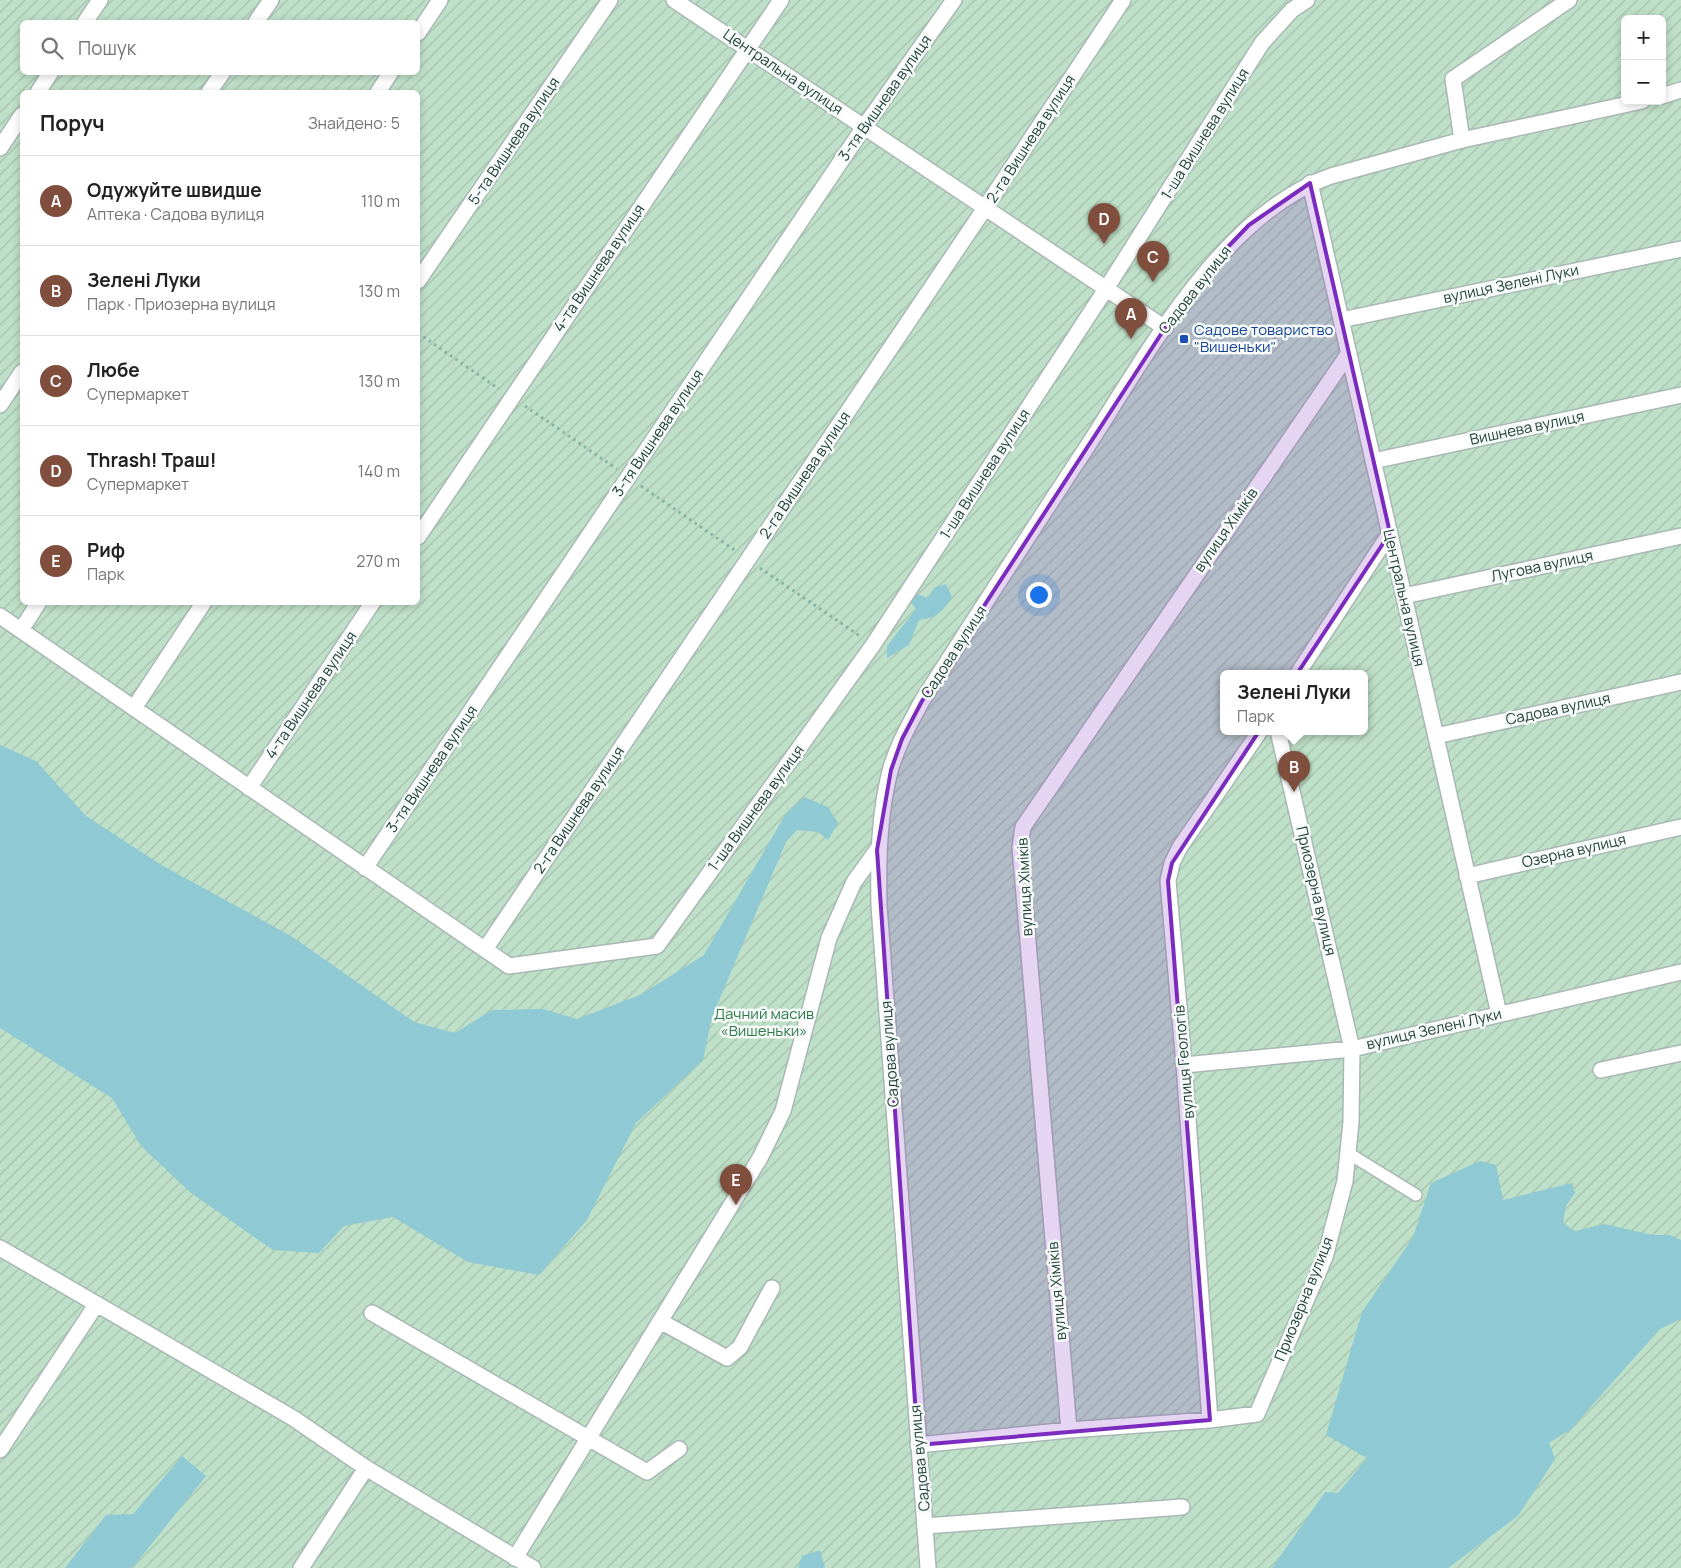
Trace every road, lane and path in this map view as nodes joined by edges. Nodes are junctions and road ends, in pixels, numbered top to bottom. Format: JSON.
{"nodes":[{"id":1,"x":100,"y":0,"type":"edge"},
{"id":2,"x":271,"y":0,"type":"edge"},
{"id":3,"x":440,"y":0,"type":"edge"},
{"id":4,"x":610,"y":0,"type":"edge"},
{"id":5,"x":674,"y":0,"type":"edge"},
{"id":6,"x":781,"y":0,"type":"edge"},
{"id":7,"x":954,"y":0,"type":"edge"},
{"id":8,"x":1123,"y":0,"type":"edge"},
{"id":9,"x":1307,"y":0,"type":"edge"},
{"id":10,"x":1569,"y":0,"type":"edge"},
{"id":11,"x":86,"y":20,"type":"edge"},
{"id":12,"x":257,"y":20,"type":"edge"},
{"id":13,"x":420,"y":31,"type":"edge"},
{"id":14,"x":748,"y":49,"type":"junction"},
{"id":15,"x":49,"y":75,"type":"edge"},
{"id":16,"x":221,"y":75,"type":"edge"},
{"id":17,"x":389,"y":75,"type":"edge"},
{"id":18,"x":39,"y":90,"type":"edge"},
{"id":19,"x":210,"y":90,"type":"edge"},
{"id":20,"x":379,"y":90,"type":"edge"},
{"id":21,"x":1681,"y":90,"type":"edge"},
{"id":22,"x":1666,"y":95,"type":"edge"},
{"id":23,"x":1624,"y":105,"type":"edge"},
{"id":24,"x":20,"y":118,"type":"edge"},
{"id":25,"x":864,"y":127,"type":"junction"},
{"id":26,"x":1462,"y":140,"type":"junction"},
{"id":27,"x":0,"y":148,"type":"edge"},
{"id":28,"x":1310,"y":183,"type":"junction"},
{"id":29,"x":986,"y":208,"type":"junction"},
{"id":30,"x":1681,"y":249,"type":"edge"},
{"id":31,"x":420,"y":278,"type":"edge"},
{"id":32,"x":1106,"y":289,"type":"junction"},
{"id":33,"x":1341,"y":320,"type":"junction"},
{"id":34,"x":1165,"y":328,"type":"junction"},
{"id":35,"x":420,"y":333,"type":"edge"},
{"id":36,"x":1348,"y":353,"type":"junction"},
{"id":37,"x":20,"y":375,"type":"edge"},
{"id":38,"x":1681,"y":395,"type":"edge"},
{"id":39,"x":512,"y":397,"type":"junction"},
{"id":40,"x":0,"y":406,"type":"edge"},
{"id":41,"x":1373,"y":461,"type":"junction"},
{"id":42,"x":628,"y":477,"type":"junction"},
{"id":43,"x":1390,"y":533,"type":"junction"},
{"id":44,"x":420,"y":534,"type":"edge"},
{"id":45,"x":1681,"y":536,"type":"edge"},
{"id":46,"x":748,"y":559,"type":"junction"},
{"id":47,"x":1404,"y":596,"type":"junction"},
{"id":48,"x":37,"y":605,"type":"edge"},
{"id":49,"x":202,"y":605,"type":"edge"},
{"id":50,"x":371,"y":605,"type":"edge"},
{"id":51,"x":0,"y":616,"type":"edge"},
{"id":52,"x":21,"y":630,"type":"junction"},
{"id":53,"x":872,"y":645,"type":"junction"},
{"id":54,"x":1300,"y":670,"type":"edge"},
{"id":55,"x":1681,"y":682,"type":"edge"},
{"id":56,"x":134,"y":708,"type":"junction"},
{"id":57,"x":1257,"y":735,"type":"edge"},
{"id":58,"x":1279,"y":735,"type":"edge"},
{"id":59,"x":1436,"y":736,"type":"junction"},
{"id":60,"x":249,"y":788,"type":"junction"},
{"id":61,"x":1681,"y":827,"type":"edge"},
{"id":62,"x":877,"y":850,"type":"junction"},
{"id":63,"x":365,"y":868,"type":"junction"},
{"id":64,"x":1467,"y":876,"type":"junction"},
{"id":65,"x":486,"y":948,"type":"junction"},
{"id":66,"x":1681,"y":972,"type":"edge"},
{"id":67,"x":1499,"y":1014,"type":"junction"},
{"id":68,"x":1352,"y":1049,"type":"junction"},
{"id":69,"x":1681,"y":1053,"type":"edge"},
{"id":70,"x":1184,"y":1065,"type":"junction"},
{"id":71,"x":1602,"y":1070,"type":"dead end"},
{"id":72,"x":1348,"y":1153,"type":"junction"},
{"id":73,"x":1416,"y":1195,"type":"dead end"},
{"id":74,"x":0,"y":1248,"type":"edge"},
{"id":75,"x":772,"y":1288,"type":"dead end"},
{"id":76,"x":96,"y":1305,"type":"junction"},
{"id":77,"x":372,"y":1313,"type":"dead end"},
{"id":78,"x":660,"y":1320,"type":"junction"},
{"id":79,"x":1210,"y":1420,"type":"junction"},
{"id":80,"x":1068,"y":1430,"type":"junction"},
{"id":81,"x":588,"y":1438,"type":"junction"},
{"id":82,"x":918,"y":1445,"type":"junction"},
{"id":83,"x":679,"y":1449,"type":"dead end"},
{"id":84,"x":0,"y":1450,"type":"edge"},
{"id":85,"x":366,"y":1468,"type":"junction"},
{"id":86,"x":1182,"y":1507,"type":"dead end"},
{"id":87,"x":925,"y":1526,"type":"junction"},
{"id":88,"x":515,"y":1558,"type":"junction"},
{"id":89,"x":301,"y":1568,"type":"edge"},
{"id":90,"x":533,"y":1568,"type":"edge"},
{"id":91,"x":928,"y":1568,"type":"edge"}],
"edges":[{"from":1,"to":11,"type":"street"},
{"from":2,"to":12,"type":"street"},
{"from":3,"to":13,"type":"street"},
{"from":4,"to":31,"type":"street","name":"5-та Вишнева вулиця"},
{"from":5,"to":14,"type":"street","name":"Центральна вулиця"},
{"from":6,"to":14,"type":"street","name":"4-та Вишнева вулиця"},
{"from":7,"to":25,"type":"street","name":"3-тя Вишнева вулиця"},
{"from":8,"to":29,"type":"street","name":"2-га Вишнева вулиця"},
{"from":9,"to":32,"type":"street","name":"1-ша Вишнева вулиця"},
{"from":10,"to":26,"type":"street"},
{"from":14,"to":25,"type":"street","name":"Центральна вулиця"},
{"from":14,"to":39,"type":"street","name":"4-та Вишнева вулиця"},
{"from":15,"to":18,"type":"street"},
{"from":16,"to":19,"type":"street"},
{"from":17,"to":20,"type":"street"},
{"from":21,"to":22,"type":"street"},
{"from":23,"to":26,"type":"street","name":"Садова вулиця"},
{"from":24,"to":27,"type":"street"},
{"from":25,"to":29,"type":"street","name":"Центральна вулиця"},
{"from":25,"to":42,"type":"street","name":"3-тя Вишнева вулиця"},
{"from":26,"to":28,"type":"street","name":"Садова вулиця"},
{"from":28,"to":33,"type":"street","name":"Центральна вулиця"},
{"from":28,"to":34,"type":"street","name":"Садова вулиця"},
{"from":29,"to":32,"type":"street","name":"Центральна вулиця"},
{"from":29,"to":46,"type":"street","name":"2-га Вишнева вулиця"},
{"from":30,"to":33,"type":"street","name":"вулиця Зелені Луки"},
{"from":32,"to":34,"type":"street","name":"Центральна вулиця"},
{"from":32,"to":53,"type":"street","name":"1-ша Вишнева вулиця"},
{"from":33,"to":36,"type":"street","name":"Центральна вулиця"},
{"from":34,"to":62,"type":"street","name":"Садова вулиця"},
{"from":35,"to":39,"type":"path"},
{"from":36,"to":41,"type":"street","name":"Центральна вулиця"},
{"from":36,"to":80,"type":"street","name":"вулиця Хіміків"},
{"from":37,"to":40,"type":"street"},
{"from":38,"to":41,"type":"street","name":"Вишнева вулиця"},
{"from":39,"to":42,"type":"path"},
{"from":39,"to":44,"type":"street","name":"4-та Вишнева вулиця"},
{"from":41,"to":43,"type":"street","name":"Центральна вулиця"},
{"from":42,"to":46,"type":"path"},
{"from":42,"to":63,"type":"street","name":"3-тя Вишнева вулиця"},
{"from":43,"to":47,"type":"street","name":"Центральна вулиця"},
{"from":43,"to":54,"type":"street"},
{"from":45,"to":47,"type":"street","name":"Лугова вулиця"},
{"from":46,"to":53,"type":"path"},
{"from":46,"to":65,"type":"street","name":"2-га Вишнева вулиця"},
{"from":47,"to":59,"type":"street","name":"Центральна вулиця"},
{"from":48,"to":52,"type":"street"},
{"from":49,"to":56,"type":"street"},
{"from":50,"to":60,"type":"street","name":"4-та Вишнева вулиця"},
{"from":51,"to":52,"type":"street"},
{"from":52,"to":56,"type":"street"},
{"from":53,"to":65,"type":"street","name":"1-ша Вишнева вулиця"},
{"from":55,"to":59,"type":"street","name":"Садова вулиця"},
{"from":56,"to":60,"type":"street"},
{"from":57,"to":70,"type":"street","name":"вулиця Геологів"},
{"from":58,"to":68,"type":"street","name":"Приозерна вулиця"},
{"from":59,"to":64,"type":"street","name":"Центральна вулиця"},
{"from":60,"to":63,"type":"street"},
{"from":61,"to":64,"type":"street","name":"Озерна вулиця"},
{"from":62,"to":78,"type":"street"},
{"from":62,"to":82,"type":"street","name":"Садова вулиця"},
{"from":63,"to":65,"type":"street"},
{"from":64,"to":67,"type":"street","name":"Центральна вулиця"},
{"from":66,"to":67,"type":"street","name":"вулиця Зелені Луки"},
{"from":67,"to":68,"type":"street","name":"вулиця Зелені Луки"},
{"from":68,"to":70,"type":"street","name":"вулиця Зелені Луки"},
{"from":68,"to":72,"type":"street","name":"Приозерна вулиця"},
{"from":69,"to":71,"type":"street"},
{"from":70,"to":79,"type":"street","name":"вулиця Геологів"},
{"from":72,"to":73,"type":"street"},
{"from":72,"to":79,"type":"street","name":"Приозерна вулиця"},
{"from":74,"to":76,"type":"street"},
{"from":75,"to":78,"type":"street"},
{"from":76,"to":84,"type":"street"},
{"from":76,"to":85,"type":"street"},
{"from":77,"to":81,"type":"street"},
{"from":78,"to":81,"type":"street"},
{"from":79,"to":80,"type":"street","name":"Приозерна вулиця"},
{"from":80,"to":82,"type":"street","name":"Приозерна вулиця"},
{"from":81,"to":83,"type":"street"},
{"from":81,"to":88,"type":"street"},
{"from":82,"to":87,"type":"street","name":"Садова вулиця"},
{"from":85,"to":88,"type":"street"},
{"from":85,"to":89,"type":"street"},
{"from":86,"to":87,"type":"street"},
{"from":87,"to":91,"type":"street","name":"Садова вулиця"},
{"from":88,"to":90,"type":"street"}]}
